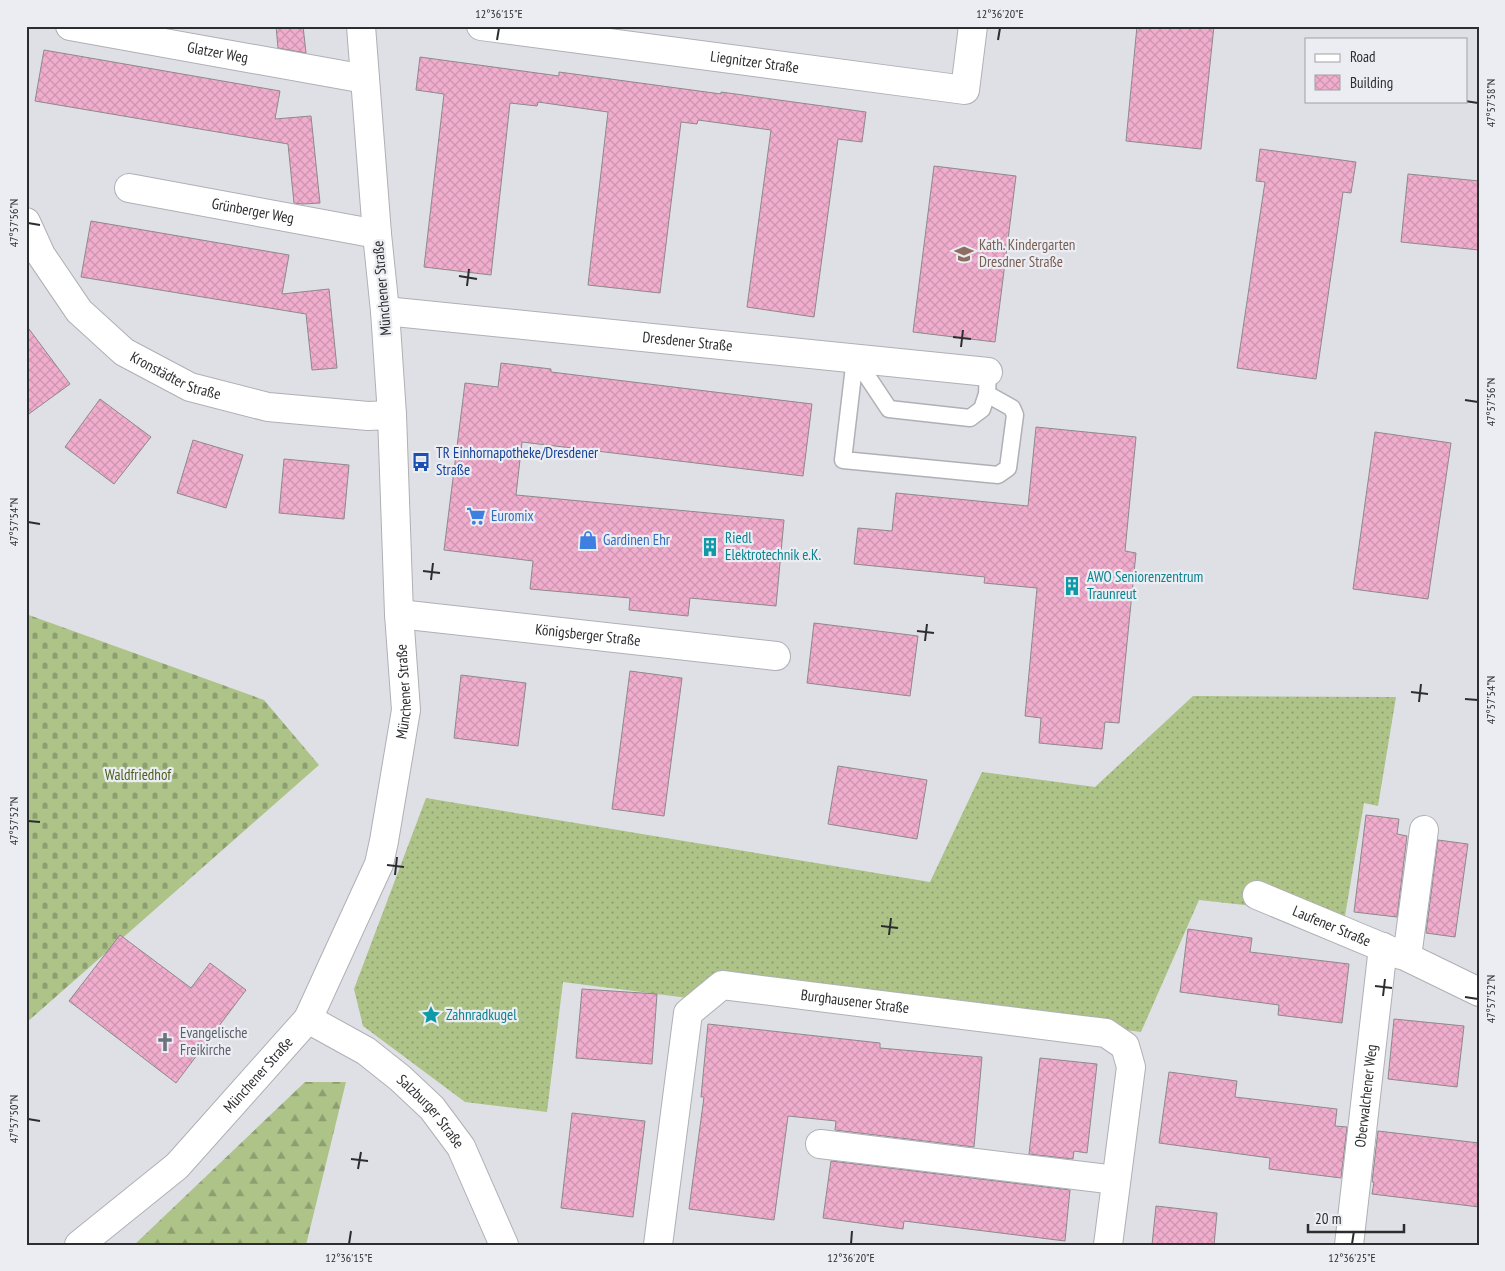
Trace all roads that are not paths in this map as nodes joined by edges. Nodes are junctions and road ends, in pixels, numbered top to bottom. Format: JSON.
{"nodes":[{"id":1,"x":70,"y":26,"type":"edge"},
{"id":2,"x":361,"y":26,"type":"edge"},
{"id":3,"x":481,"y":26,"type":"edge"},
{"id":4,"x":973,"y":26,"type":"edge"},
{"id":5,"x":365,"y":79,"type":"junction"},
{"id":6,"x":129,"y":188,"type":"dead end"},
{"id":7,"x":26,"y":222,"type":"edge"},
{"id":8,"x":377,"y":234,"type":"junction"},
{"id":9,"x":385,"y":311,"type":"junction"},
{"id":10,"x":854,"y":358,"type":"junction"},
{"id":11,"x":988,"y":383,"type":"junction"},
{"id":12,"x":392,"y":415,"type":"junction"},
{"id":13,"x":399,"y":614,"type":"junction"},
{"id":14,"x":776,"y":656,"type":"dead end"},
{"id":15,"x":1424,"y":830,"type":"dead end"},
{"id":16,"x":1257,"y":895,"type":"dead end"},
{"id":17,"x":1395,"y":952,"type":"junction"},
{"id":18,"x":1479,"y":992,"type":"edge"},
{"id":19,"x":308,"y":1019,"type":"junction"},
{"id":20,"x":820,"y":1144,"type":"dead end"},
{"id":21,"x":1116,"y":1180,"type":"junction"},
{"id":22,"x":79,"y":1245,"type":"edge"},
{"id":23,"x":504,"y":1245,"type":"edge"},
{"id":24,"x":658,"y":1245,"type":"edge"},
{"id":25,"x":1108,"y":1245,"type":"edge"},
{"id":26,"x":1349,"y":1245,"type":"edge"}],
"edges":[{"from":1,"to":5,"type":"street","name":"Glatzer Weg"},
{"from":2,"to":5,"type":"street","name":"Münchener Straße"},
{"from":3,"to":4,"type":"street","name":"Liegnitzer Straße"},
{"from":5,"to":8,"type":"street","name":"Münchener Straße"},
{"from":6,"to":8,"type":"street","name":"Grünberger Weg"},
{"from":7,"to":12,"type":"street","name":"Kronstädter Straße"},
{"from":8,"to":9,"type":"street","name":"Münchener Straße"},
{"from":9,"to":10,"type":"street","name":"Dresdener Straße"},
{"from":9,"to":12,"type":"street","name":"Münchener Straße"},
{"from":10,"to":11,"type":"street","name":"Dresdener Straße"},
{"from":10,"to":11,"type":"lane"},
{"from":10,"to":11,"type":"lane"},
{"from":12,"to":13,"type":"street","name":"Münchener Straße"},
{"from":13,"to":14,"type":"street","name":"Königsberger Straße"},
{"from":13,"to":19,"type":"street","name":"Münchener Straße"},
{"from":15,"to":17,"type":"street"},
{"from":16,"to":17,"type":"street","name":"Laufener Straße"},
{"from":17,"to":18,"type":"street","name":"Laufener Straße"},
{"from":17,"to":26,"type":"street","name":"Oberwalchener Weg"},
{"from":19,"to":22,"type":"street","name":"Münchener Straße"},
{"from":19,"to":23,"type":"street","name":"Salzburger Straße"},
{"from":20,"to":21,"type":"street"},
{"from":21,"to":24,"type":"street","name":"Burghausener Straße"},
{"from":21,"to":25,"type":"street","name":"Burghausener Straße"}]}
